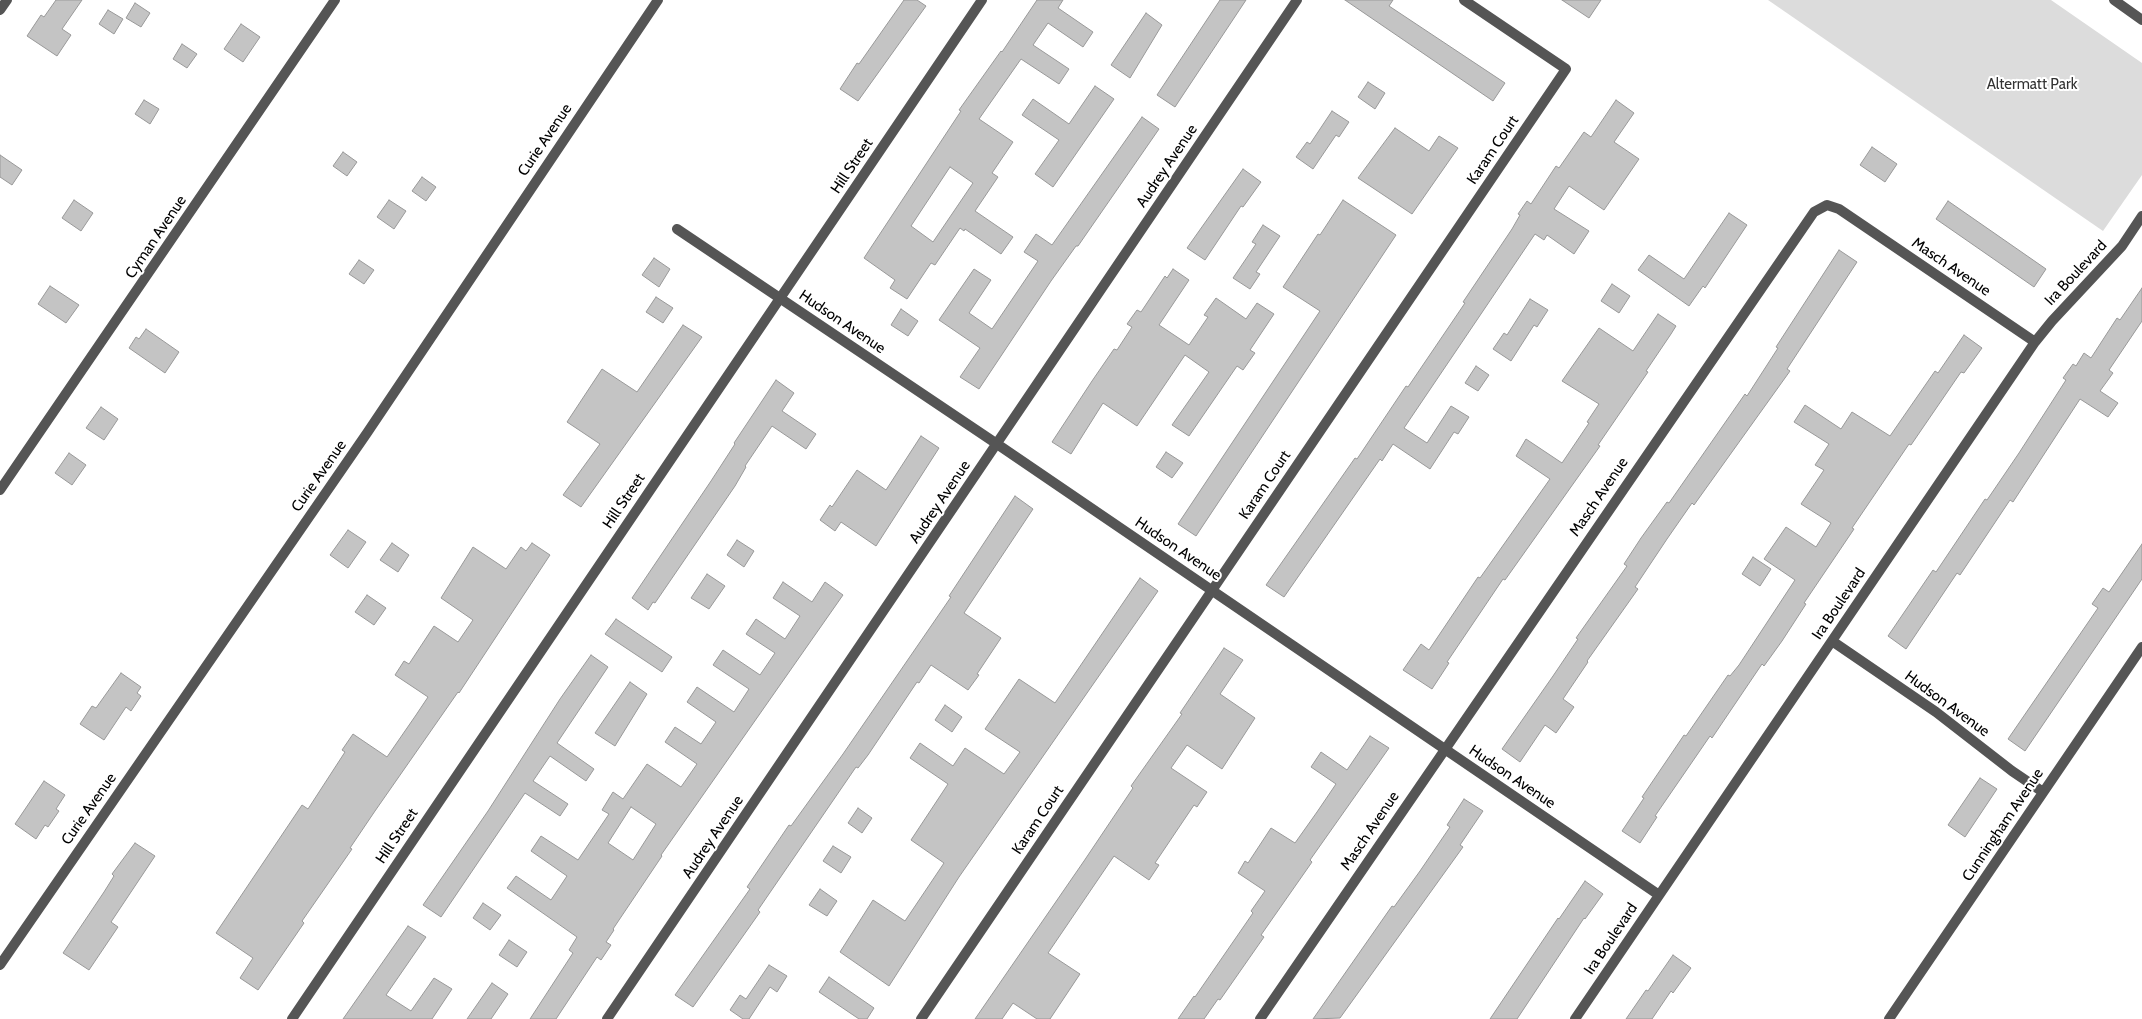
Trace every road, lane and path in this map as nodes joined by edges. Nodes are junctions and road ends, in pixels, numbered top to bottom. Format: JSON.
{"nodes":[{"id":1,"x":7,"y":0,"type":"edge"},
{"id":2,"x":335,"y":0,"type":"edge"},
{"id":3,"x":658,"y":0,"type":"edge"},
{"id":4,"x":982,"y":0,"type":"edge"},
{"id":5,"x":1297,"y":0,"type":"edge"},
{"id":6,"x":1464,"y":0,"type":"edge"},
{"id":7,"x":2114,"y":0,"type":"edge"},
{"id":8,"x":0,"y":10,"type":"edge"},
{"id":9,"x":2142,"y":20,"type":"edge"},
{"id":10,"x":2142,"y":216,"type":"edge"},
{"id":11,"x":677,"y":229,"type":"dead end"},
{"id":12,"x":781,"y":298,"type":"junction"},
{"id":13,"x":2036,"y":342,"type":"junction"},
{"id":14,"x":997,"y":444,"type":"junction"},
{"id":15,"x":0,"y":490,"type":"edge"},
{"id":16,"x":1212,"y":590,"type":"junction"},
{"id":17,"x":1832,"y":641,"type":"junction"},
{"id":18,"x":2142,"y":647,"type":"edge"},
{"id":19,"x":1445,"y":749,"type":"junction"},
{"id":20,"x":2043,"y":792,"type":"junction"},
{"id":21,"x":1660,"y":895,"type":"junction"},
{"id":22,"x":0,"y":965,"type":"edge"},
{"id":23,"x":292,"y":1019,"type":"edge"},
{"id":24,"x":607,"y":1019,"type":"edge"},
{"id":25,"x":921,"y":1019,"type":"edge"},
{"id":26,"x":1260,"y":1019,"type":"edge"},
{"id":27,"x":1574,"y":1019,"type":"edge"},
{"id":28,"x":1889,"y":1019,"type":"edge"}],
"edges":[{"from":1,"to":8,"type":"street"},
{"from":2,"to":15,"type":"street","name":"Cyman Avenue"},
{"from":3,"to":22,"type":"street","name":"Curie Avenue"},
{"from":4,"to":12,"type":"street","name":"Hill Street"},
{"from":5,"to":14,"type":"street","name":"Audrey Avenue"},
{"from":6,"to":16,"type":"street","name":"Karam Court"},
{"from":7,"to":9,"type":"street"},
{"from":10,"to":13,"type":"street","name":"Ira Boulevard"},
{"from":11,"to":12,"type":"street","name":"Hudson Avenue"},
{"from":12,"to":14,"type":"street","name":"Hudson Avenue"},
{"from":12,"to":23,"type":"street","name":"Hill Street"},
{"from":13,"to":17,"type":"street","name":"Ira Boulevard"},
{"from":13,"to":19,"type":"street","name":"Masch Avenue"},
{"from":14,"to":16,"type":"street","name":"Hudson Avenue"},
{"from":14,"to":24,"type":"street","name":"Audrey Avenue"},
{"from":16,"to":19,"type":"street","name":"Hudson Avenue"},
{"from":16,"to":25,"type":"street","name":"Karam Court"},
{"from":17,"to":20,"type":"street","name":"Hudson Avenue"},
{"from":17,"to":21,"type":"street","name":"Ira Boulevard"},
{"from":18,"to":20,"type":"street","name":"Cunningham Avenue"},
{"from":19,"to":21,"type":"street","name":"Hudson Avenue"},
{"from":19,"to":26,"type":"street","name":"Masch Avenue"},
{"from":20,"to":28,"type":"street","name":"Cunningham Avenue"},
{"from":21,"to":27,"type":"street","name":"Ira Boulevard"}]}
